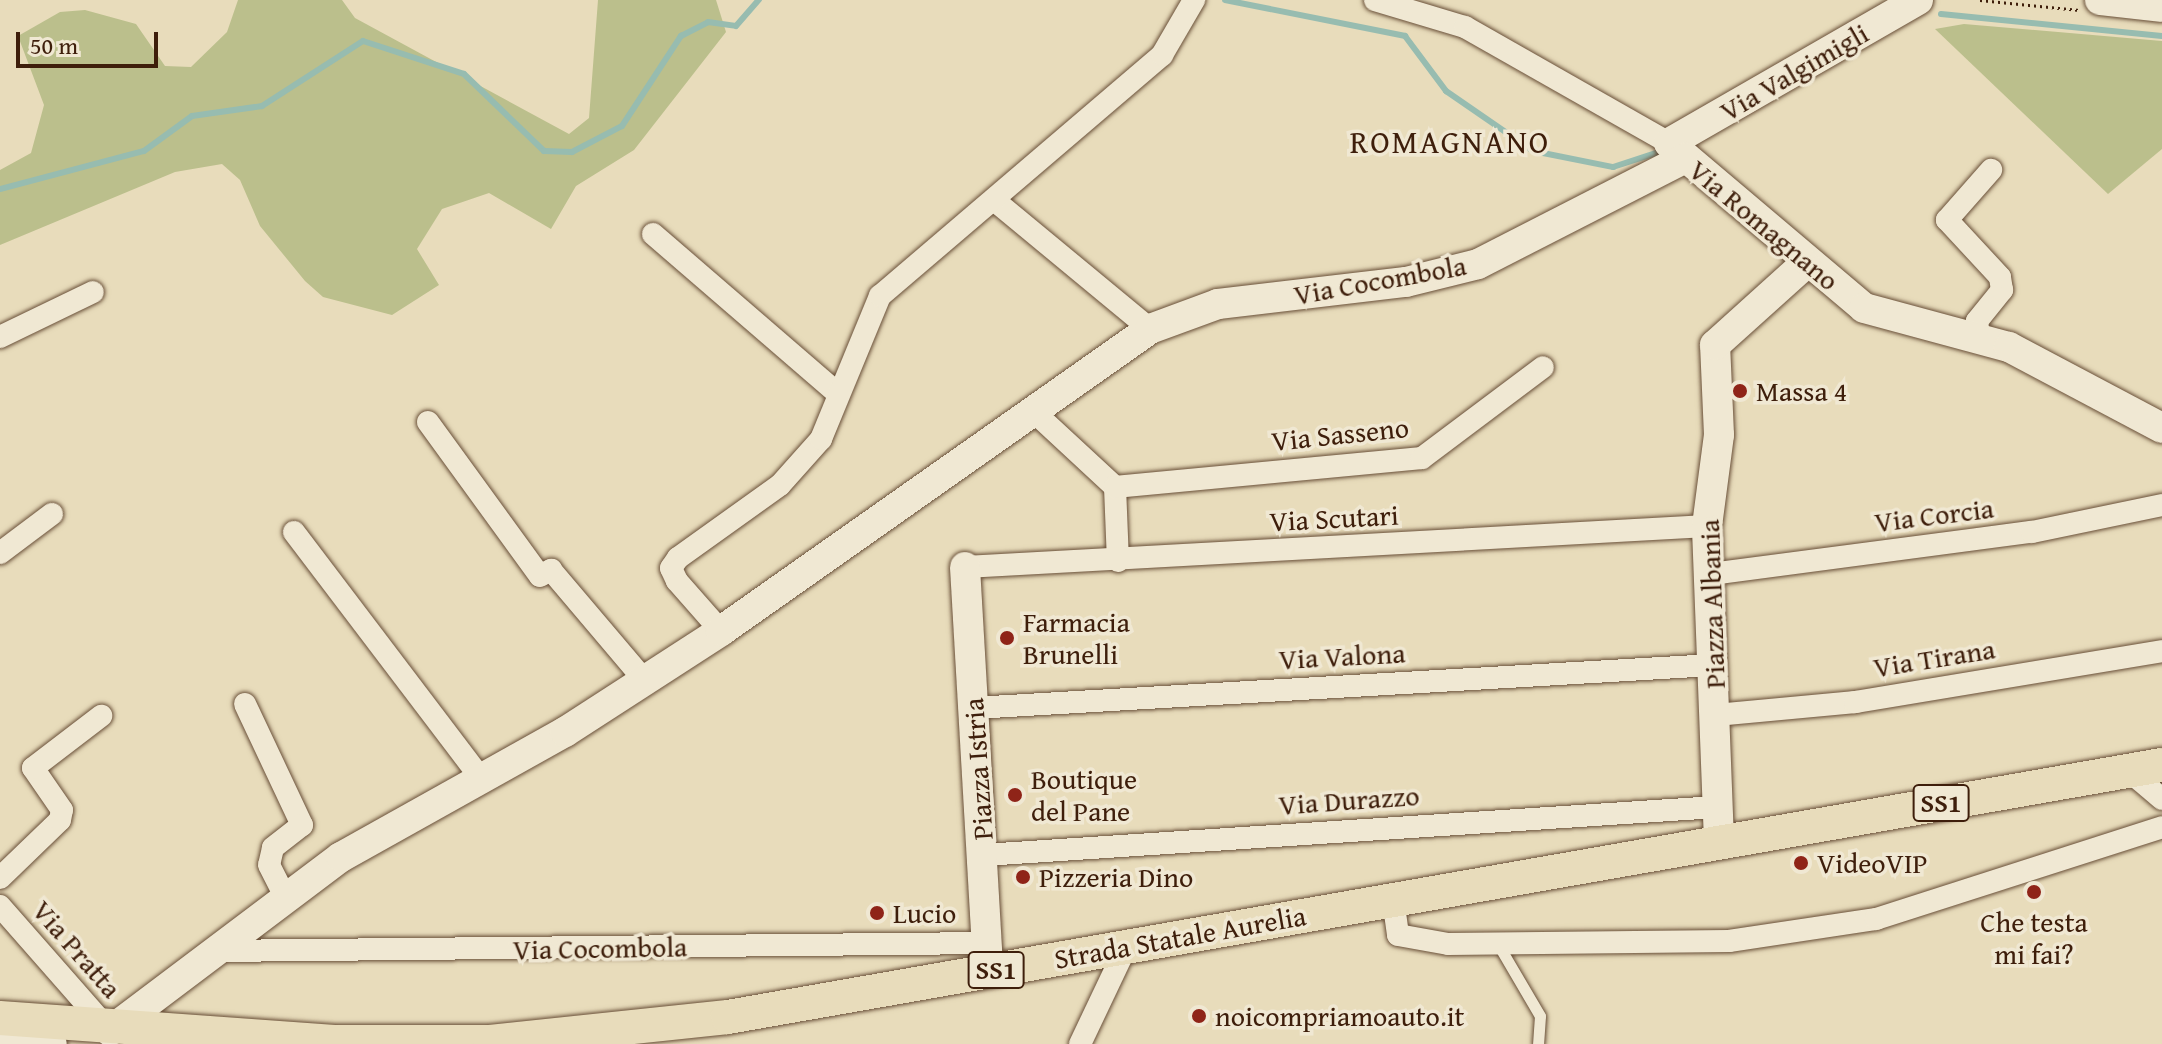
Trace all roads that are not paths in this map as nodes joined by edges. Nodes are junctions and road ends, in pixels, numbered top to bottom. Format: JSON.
{"nodes":[{"id":1,"x":1194,"y":0,"type":"edge"},
{"id":2,"x":1375,"y":0,"type":"edge"},
{"id":3,"x":1918,"y":0,"type":"edge"},
{"id":4,"x":2092,"y":5,"type":"edge"},
{"id":5,"x":1429,"y":6,"type":"edge"},
{"id":6,"x":2162,"y":7,"type":"edge"},
{"id":7,"x":1677,"y":151,"type":"junction"},
{"id":8,"x":1991,"y":170,"type":"dead end"},
{"id":9,"x":994,"y":200,"type":"junction"},
{"id":10,"x":653,"y":234,"type":"dead end"},
{"id":11,"x":1805,"y":264,"type":"junction"},
{"id":12,"x":93,"y":292,"type":"dead end"},
{"id":13,"x":1150,"y":329,"type":"junction"},
{"id":14,"x":0,"y":337,"type":"edge"},
{"id":15,"x":1980,"y":341,"type":"junction"},
{"id":16,"x":1543,"y":367,"type":"dead end"},
{"id":17,"x":836,"y":392,"type":"junction"},
{"id":18,"x":1033,"y":411,"type":"junction"},
{"id":19,"x":428,"y":422,"type":"dead end"},
{"id":20,"x":2162,"y":428,"type":"edge"},
{"id":21,"x":1115,"y":487,"type":"junction"},
{"id":22,"x":2162,"y":505,"type":"edge"},
{"id":23,"x":52,"y":514,"type":"dead end"},
{"id":24,"x":1707,"y":526,"type":"junction"},
{"id":25,"x":294,"y":532,"type":"dead end"},
{"id":26,"x":0,"y":553,"type":"edge"},
{"id":27,"x":1118,"y":561,"type":"junction"},
{"id":28,"x":965,"y":567,"type":"joint"},
{"id":29,"x":1711,"y":574,"type":"junction"},
{"id":30,"x":721,"y":631,"type":"junction"},
{"id":31,"x":2162,"y":651,"type":"edge"},
{"id":32,"x":1714,"y":665,"type":"junction"},
{"id":33,"x":645,"y":681,"type":"junction"},
{"id":34,"x":245,"y":704,"type":"dead end"},
{"id":35,"x":974,"y":708,"type":"junction"},
{"id":36,"x":1716,"y":715,"type":"junction"},
{"id":37,"x":101,"y":716,"type":"dead end"},
{"id":38,"x":2146,"y":768,"type":"edge"},
{"id":39,"x":481,"y":778,"type":"junction"},
{"id":40,"x":2162,"y":799,"type":"edge"},
{"id":41,"x":1717,"y":807,"type":"junction"},
{"id":42,"x":2162,"y":827,"type":"edge"},
{"id":43,"x":1719,"y":841,"type":"junction"},
{"id":44,"x":984,"y":855,"type":"junction"},
{"id":45,"x":0,"y":878,"type":"edge"},
{"id":46,"x":285,"y":896,"type":"junction"},
{"id":47,"x":1393,"y":899,"type":"junction"},
{"id":48,"x":0,"y":906,"type":"edge"},
{"id":49,"x":1127,"y":945,"type":"junction"},
{"id":50,"x":1499,"y":946,"type":"junction"},
{"id":51,"x":213,"y":951,"type":"junction"},
{"id":52,"x":988,"y":957,"type":"junction"},
{"id":53,"x":0,"y":1018,"type":"edge"},
{"id":54,"x":110,"y":1031,"type":"junction"},
{"id":55,"x":0,"y":1038,"type":"edge"},
{"id":56,"x":264,"y":1043,"type":"edge"},
{"id":57,"x":52,"y":1044,"type":"edge"},
{"id":58,"x":154,"y":1044,"type":"edge"},
{"id":59,"x":1080,"y":1044,"type":"edge"},
{"id":60,"x":1538,"y":1044,"type":"edge"}],
"edges":[{"from":1,"to":9,"type":"street"},
{"from":2,"to":5,"type":"street","name":"Via Romagnano"},
{"from":3,"to":7,"type":"street","name":"Via Valgimigli"},
{"from":4,"to":6,"type":"street"},
{"from":5,"to":7,"type":"street","name":"Via Romagnano"},
{"from":7,"to":11,"type":"street","name":"Via Romagnano"},
{"from":7,"to":13,"type":"street","name":"Via Cocombola"},
{"from":8,"to":15,"type":"street"},
{"from":9,"to":13,"type":"street"},
{"from":9,"to":17,"type":"street"},
{"from":10,"to":17,"type":"street"},
{"from":11,"to":15,"type":"street","name":"Via Romagnano"},
{"from":11,"to":24,"type":"street","name":"Piazza Albania"},
{"from":12,"to":14,"type":"street"},
{"from":13,"to":18,"type":"street","name":"Via Cocombola"},
{"from":15,"to":20,"type":"street","name":"Via Romagnano"},
{"from":16,"to":21,"type":"street","name":"Via Sasseno"},
{"from":17,"to":30,"type":"street"},
{"from":18,"to":21,"type":"street"},
{"from":18,"to":30,"type":"street","name":"Via Cocombola"},
{"from":19,"to":33,"type":"street"},
{"from":21,"to":27,"type":"street"},
{"from":22,"to":29,"type":"street","name":"Via Corcia"},
{"from":23,"to":26,"type":"street"},
{"from":24,"to":27,"type":"street","name":"Via Scutari"},
{"from":24,"to":29,"type":"street","name":"Piazza Albania"},
{"from":25,"to":39,"type":"street"},
{"from":27,"to":28,"type":"street","name":"Via Scutari"},
{"from":28,"to":35,"type":"street","name":"Piazza Istria"},
{"from":29,"to":32,"type":"street","name":"Piazza Albania"},
{"from":30,"to":33,"type":"street","name":"Via Cocombola"},
{"from":31,"to":36,"type":"street","name":"Via Tirana"},
{"from":32,"to":35,"type":"street","name":"Via Valona"},
{"from":32,"to":36,"type":"street","name":"Piazza Albania"},
{"from":33,"to":39,"type":"street","name":"Via Cocombola"},
{"from":34,"to":46,"type":"street"},
{"from":35,"to":44,"type":"street","name":"Piazza Istria"},
{"from":36,"to":41,"type":"street","name":"Piazza Albania"},
{"from":37,"to":45,"type":"street"},
{"from":38,"to":40,"type":"street"},
{"from":38,"to":43,"type":"main road","name":"Strada Statale Aurelia","number":"SS1"},
{"from":39,"to":46,"type":"street","name":"Via Cocombola"},
{"from":41,"to":43,"type":"street","name":"Piazza Albania"},
{"from":41,"to":44,"type":"street","name":"Via Durazzo"},
{"from":42,"to":50,"type":"street"},
{"from":43,"to":47,"type":"main road","name":"Strada Statale Aurelia","number":"SS1"},
{"from":44,"to":52,"type":"street","name":"Piazza Istria"},
{"from":46,"to":51,"type":"street","name":"Via Cocombola"},
{"from":47,"to":49,"type":"main road","name":"Strada Statale Aurelia","number":"SS1"},
{"from":47,"to":50,"type":"street"},
{"from":48,"to":54,"type":"street","name":"Via Pratta"},
{"from":49,"to":52,"type":"main road","name":"Strada Statale Aurelia","number":"SS1"},
{"from":49,"to":59,"type":"street"},
{"from":50,"to":60,"type":"lane"},
{"from":51,"to":52,"type":"street","name":"Via Cocombola"},
{"from":51,"to":54,"type":"street","name":"Via Cocombola"},
{"from":52,"to":56,"type":"main road","name":"Strada Statale Aurelia","number":"SS1"},
{"from":53,"to":54,"type":"main road","name":"Strada Statale Aurelia","number":"SS1"},
{"from":54,"to":56,"type":"main road","name":"Strada Statale Aurelia","number":"SS1"},
{"from":54,"to":58,"type":"street"},
{"from":55,"to":57,"type":"street"}]}
